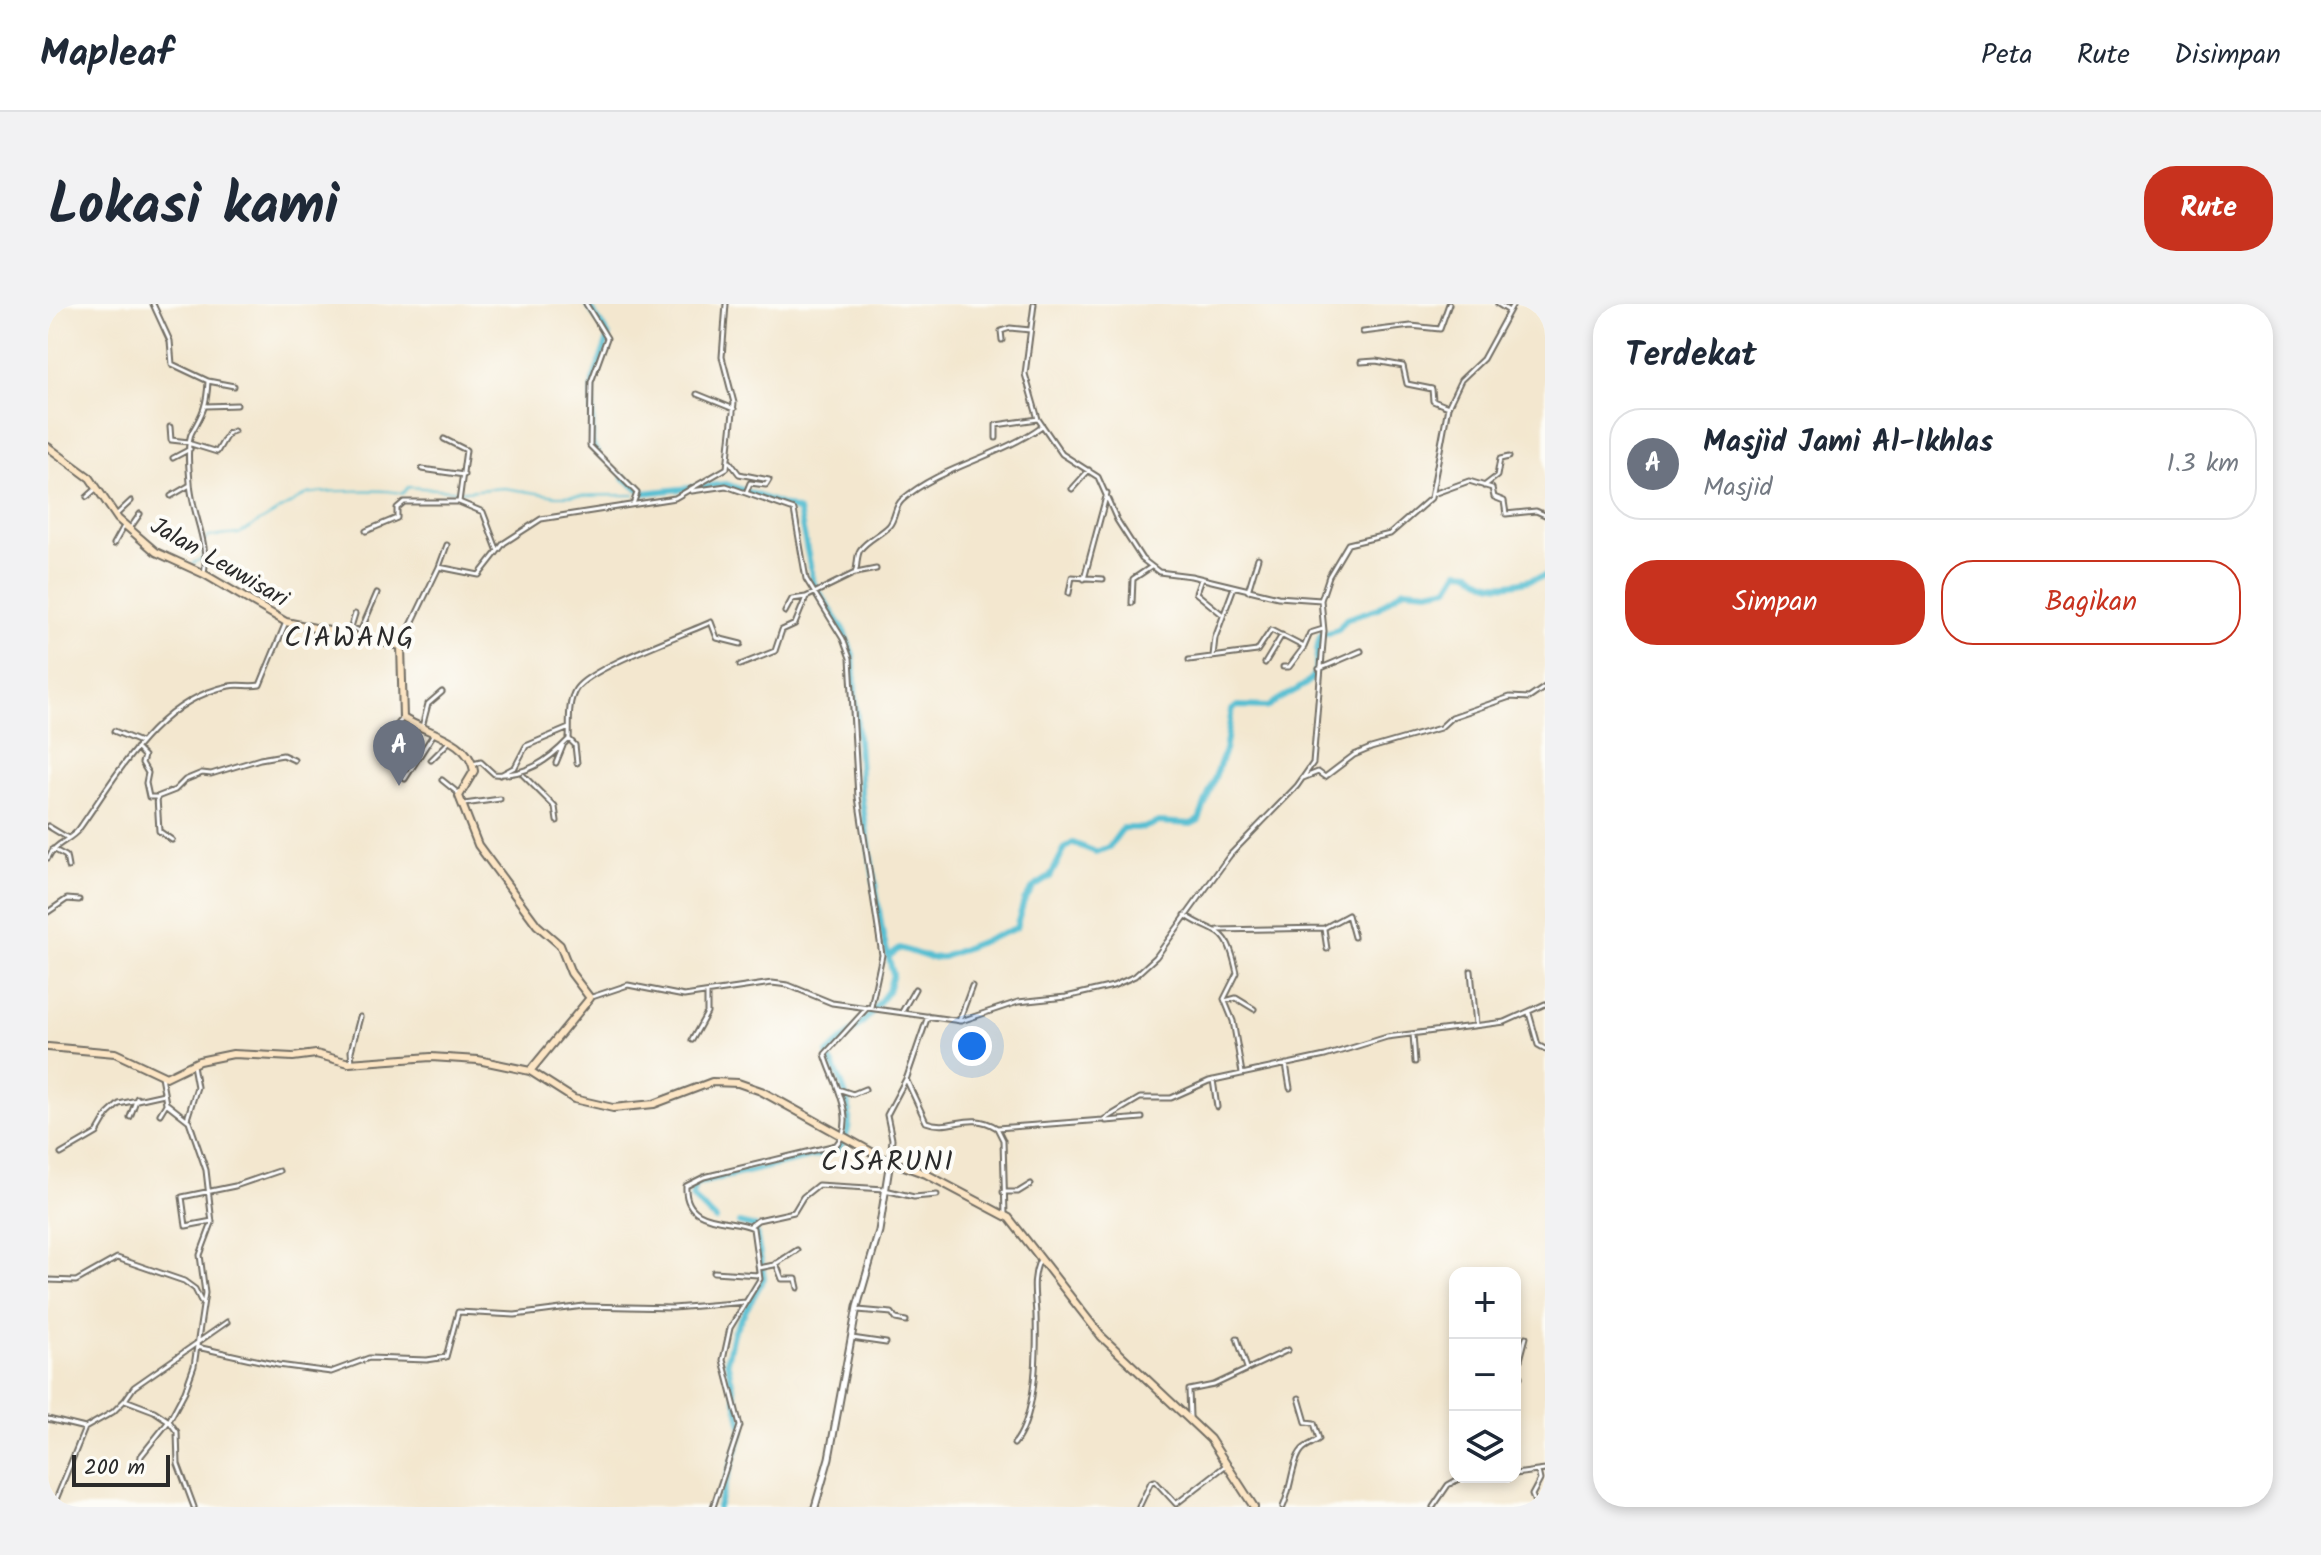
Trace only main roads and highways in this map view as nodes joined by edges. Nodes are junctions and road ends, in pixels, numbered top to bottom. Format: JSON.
{"nodes":[{"id":1,"x":48,"y":447,"type":"edge"},
{"id":2,"x":48,"y":1047,"type":"edge"},
{"id":3,"x":530,"y":1071,"type":"junction"},
{"id":4,"x":1254,"y":1507,"type":"edge"}],
"edges":[{"from":1,"to":3,"type":"main road","name":"Jalan Leuwisari"},
{"from":2,"to":3,"type":"main road"},
{"from":3,"to":4,"type":"main road"}]}
